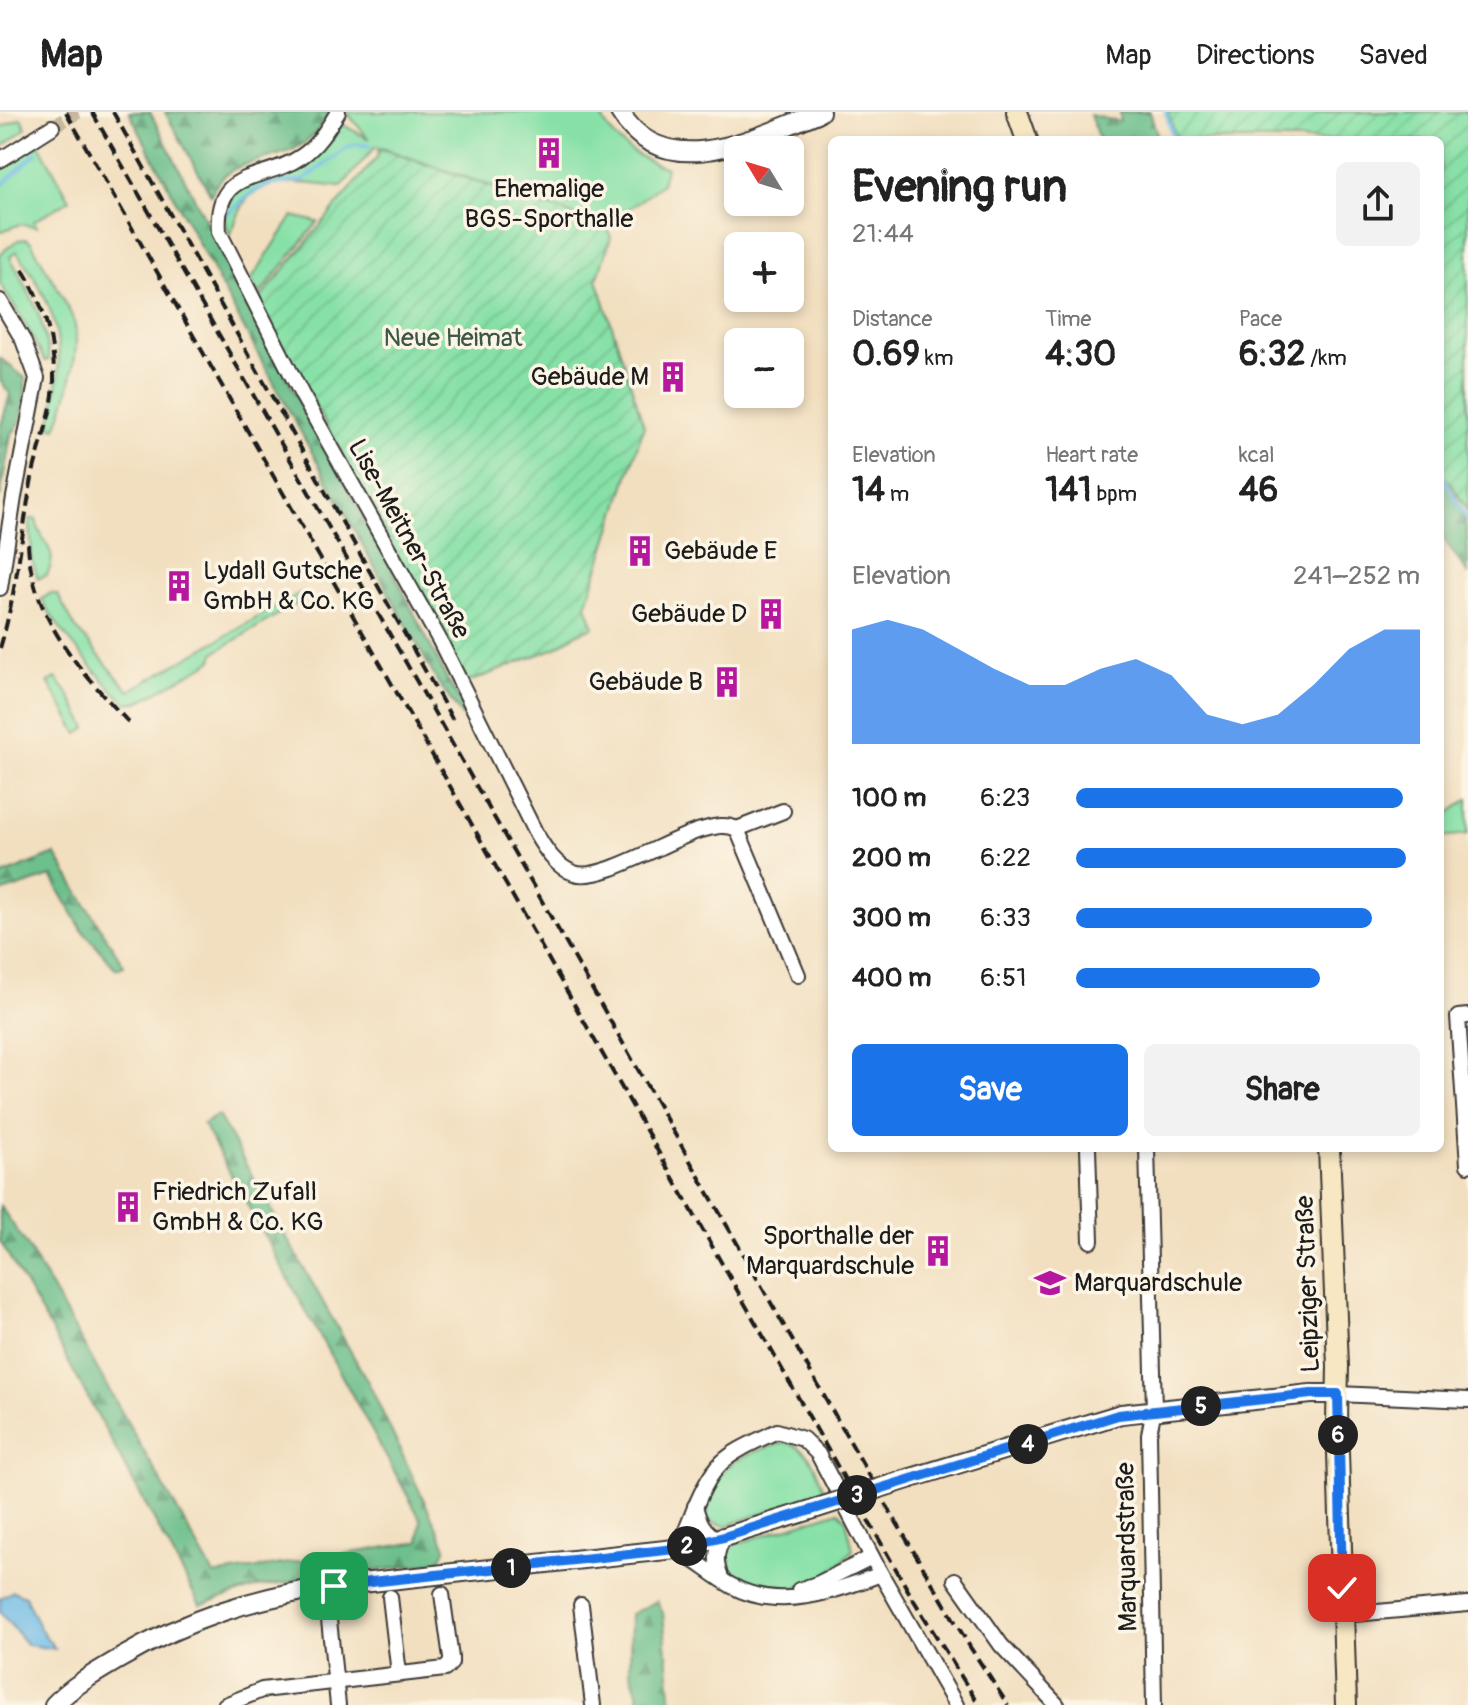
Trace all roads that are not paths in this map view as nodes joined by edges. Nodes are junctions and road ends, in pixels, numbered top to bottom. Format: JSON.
{"nodes":[{"id":1,"x":338,"y":112,"type":"edge"},
{"id":2,"x":620,"y":112,"type":"edge"},
{"id":3,"x":820,"y":112,"type":"edge"},
{"id":4,"x":1017,"y":112,"type":"edge"},
{"id":5,"x":52,"y":127,"type":"tunnel mouth"},
{"id":6,"x":1026,"y":136,"type":"edge"},
{"id":7,"x":0,"y":160,"type":"edge"},
{"id":8,"x":0,"y":301,"type":"edge"},
{"id":9,"x":0,"y":588,"type":"edge"},
{"id":10,"x":783,"y":811,"type":"dead end"},
{"id":11,"x":735,"y":828,"type":"junction"},
{"id":12,"x":798,"y":975,"type":"dead end"},
{"id":13,"x":1468,"y":1016,"type":"edge"},
{"id":14,"x":1088,"y":1152,"type":"edge"},
{"id":15,"x":1147,"y":1152,"type":"edge"},
{"id":16,"x":1329,"y":1152,"type":"edge"},
{"id":17,"x":1468,"y":1165,"type":"edge"},
{"id":18,"x":1091,"y":1241,"type":"dead end"},
{"id":19,"x":1338,"y":1394,"type":"junction"},
{"id":20,"x":1468,"y":1400,"type":"edge"},
{"id":21,"x":1154,"y":1409,"type":"junction"},
{"id":22,"x":695,"y":1506,"type":"junction"},
{"id":23,"x":721,"y":1538,"type":"junction"},
{"id":24,"x":675,"y":1549,"type":"junction"},
{"id":25,"x":872,"y":1557,"type":"junction"},
{"id":26,"x":881,"y":1574,"type":"junction"},
{"id":27,"x":722,"y":1579,"type":"junction"},
{"id":28,"x":955,"y":1580,"type":"dead end"},
{"id":29,"x":442,"y":1594,"type":"dead end"},
{"id":30,"x":390,"y":1597,"type":"dead end"},
{"id":31,"x":776,"y":1597,"type":"junction"},
{"id":32,"x":1468,"y":1604,"type":"edge"},
{"id":33,"x":581,"y":1605,"type":"dead end"},
{"id":34,"x":1343,"y":1615,"type":"junction"},
{"id":35,"x":329,"y":1620,"type":"dead end"},
{"id":36,"x":399,"y":1674,"type":"junction"},
{"id":37,"x":336,"y":1682,"type":"junction"},
{"id":38,"x":54,"y":1703,"type":"edge"},
{"id":39,"x":225,"y":1705,"type":"edge"},
{"id":40,"x":338,"y":1705,"type":"edge"},
{"id":41,"x":593,"y":1705,"type":"edge"},
{"id":42,"x":956,"y":1705,"type":"edge"},
{"id":43,"x":1057,"y":1705,"type":"edge"},
{"id":44,"x":1154,"y":1705,"type":"edge"},
{"id":45,"x":1346,"y":1705,"type":"edge"}],
"edges":[{"from":1,"to":11,"type":"street","name":"Lise-Meitner-Straße"},
{"from":2,"to":3,"type":"street"},
{"from":4,"to":6,"type":"main road"},
{"from":5,"to":7,"type":"street"},
{"from":8,"to":9,"type":"street"},
{"from":10,"to":11,"type":"street"},
{"from":11,"to":12,"type":"street"},
{"from":13,"to":17,"type":"street"},
{"from":14,"to":18,"type":"street"},
{"from":15,"to":21,"type":"street","name":"Marquardstraße"},
{"from":16,"to":19,"type":"main road","name":"Leipziger Straße"},
{"from":19,"to":20,"type":"street"},
{"from":19,"to":21,"type":"street"},
{"from":19,"to":34,"type":"main road","name":"Leipziger Straße"},
{"from":21,"to":23,"type":"street","bridge":true},
{"from":21,"to":44,"type":"street","name":"Marquardstraße"},
{"from":22,"to":23,"type":"street"},
{"from":22,"to":24,"type":"street"},
{"from":22,"to":25,"type":"street"},
{"from":23,"to":24,"type":"street"},
{"from":23,"to":27,"type":"street"},
{"from":24,"to":27,"type":"street"},
{"from":24,"to":38,"type":"street"},
{"from":25,"to":26,"type":"street"},
{"from":25,"to":31,"type":"street"},
{"from":26,"to":31,"type":"street"},
{"from":26,"to":42,"type":"street"},
{"from":27,"to":31,"type":"street"},
{"from":28,"to":43,"type":"street"},
{"from":29,"to":36,"type":"street"},
{"from":30,"to":36,"type":"street"},
{"from":32,"to":34,"type":"street"},
{"from":33,"to":41,"type":"street"},
{"from":34,"to":45,"type":"main road","name":"Leipziger Straße"},
{"from":35,"to":37,"type":"street"},
{"from":36,"to":37,"type":"street"},
{"from":37,"to":39,"type":"street"},
{"from":37,"to":40,"type":"street"}]}
